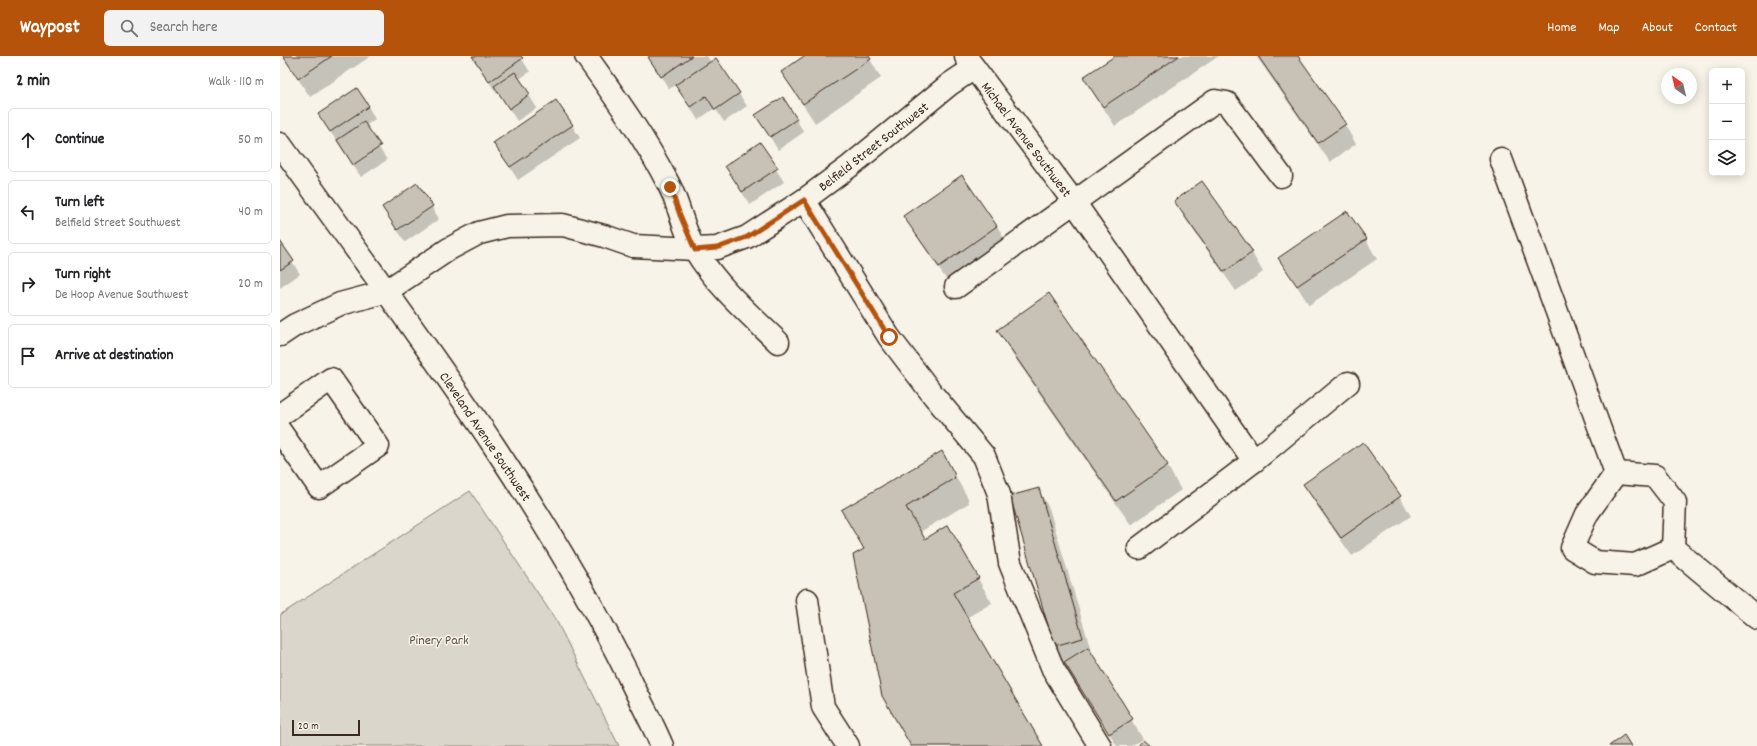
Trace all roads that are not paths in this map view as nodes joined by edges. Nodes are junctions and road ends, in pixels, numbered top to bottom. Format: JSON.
{"nodes":[{"id":1,"x":586,"y":56,"type":"edge"},
{"id":2,"x":969,"y":62,"type":"edge"},
{"id":3,"x":280,"y":144,"type":"edge"},
{"id":4,"x":1501,"y":159,"type":"dead end"},
{"id":5,"x":1282,"y":176,"type":"dead end"},
{"id":6,"x":804,"y":200,"type":"junction"},
{"id":7,"x":1074,"y":202,"type":"junction"},
{"id":8,"x":695,"y":250,"type":"junction"},
{"id":9,"x":956,"y":287,"type":"dead end"},
{"id":10,"x":386,"y":292,"type":"junction"},
{"id":11,"x":280,"y":335,"type":"edge"},
{"id":12,"x":778,"y":342,"type":"dead end"},
{"id":13,"x":1348,"y":383,"type":"dead end"},
{"id":14,"x":280,"y":415,"type":"edge"},
{"id":15,"x":280,"y":431,"type":"edge"},
{"id":16,"x":1254,"y":461,"type":"junction"},
{"id":17,"x":1616,"y":473,"type":"junction"},
{"id":18,"x":1139,"y":548,"type":"dead end"},
{"id":19,"x":1673,"y":548,"type":"junction"},
{"id":20,"x":807,"y":600,"type":"dead end"},
{"id":21,"x":1757,"y":618,"type":"edge"},
{"id":22,"x":1097,"y":745,"type":"edge"},
{"id":23,"x":662,"y":746,"type":"edge"},
{"id":24,"x":848,"y":746,"type":"edge"}],
"edges":[{"from":1,"to":8,"type":"street"},
{"from":2,"to":6,"type":"street","name":"Belfield Street Southwest"},
{"from":2,"to":7,"type":"street","name":"Michael Avenue Southwest"},
{"from":3,"to":10,"type":"street","name":"Cleveland Avenue Southwest"},
{"from":4,"to":17,"type":"street"},
{"from":5,"to":7,"type":"street"},
{"from":6,"to":8,"type":"street","name":"Belfield Street Southwest"},
{"from":6,"to":22,"type":"street"},
{"from":7,"to":9,"type":"street"},
{"from":7,"to":16,"type":"street","name":"Michael Avenue Southwest"},
{"from":8,"to":10,"type":"street","name":"Belfield Street Southwest"},
{"from":8,"to":12,"type":"street"},
{"from":10,"to":11,"type":"street","name":"Belfield Street Southwest"},
{"from":10,"to":23,"type":"street","name":"Cleveland Avenue Southwest"},
{"from":13,"to":16,"type":"street"},
{"from":14,"to":15,"type":"street"},
{"from":16,"to":18,"type":"street"},
{"from":17,"to":19,"type":"street"},
{"from":17,"to":19,"type":"street"},
{"from":19,"to":21,"type":"street"},
{"from":20,"to":24,"type":"street"}]}
